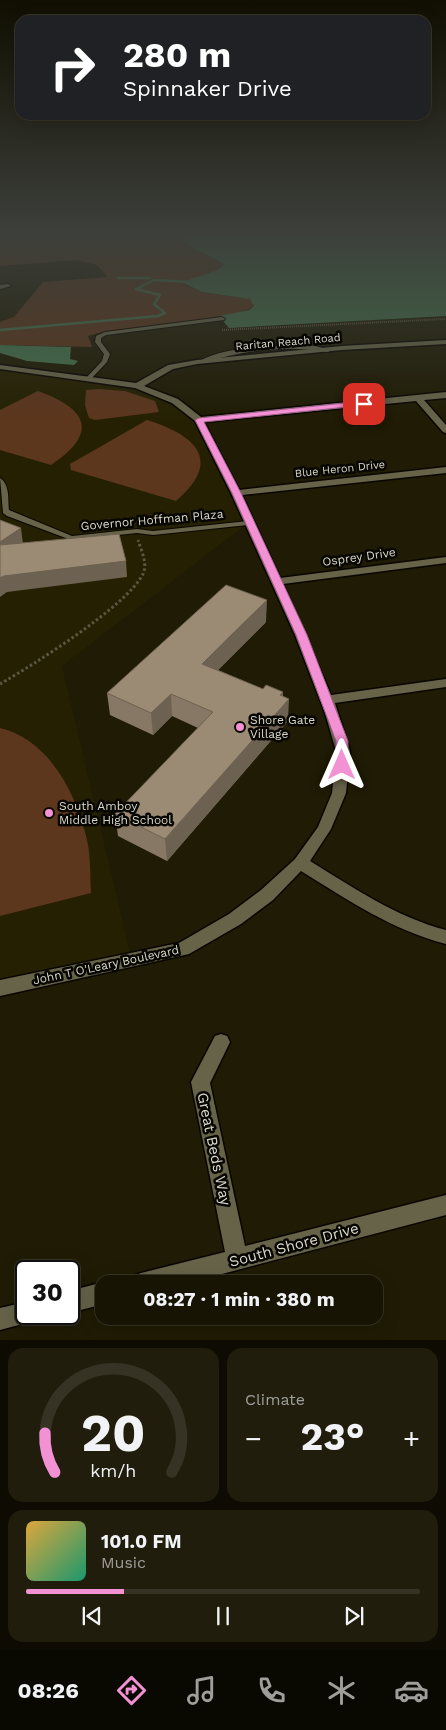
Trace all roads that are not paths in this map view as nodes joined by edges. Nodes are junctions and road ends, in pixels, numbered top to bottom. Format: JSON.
{"nodes":[{"id":1,"x":222,"y":320,"type":"dead end"},
{"id":2,"x":446,"y":342,"type":"edge"},
{"id":3,"x":0,"y":367,"type":"edge"},
{"id":4,"x":88,"y":378,"type":"junction"},
{"id":5,"x":138,"y":386,"type":"junction"},
{"id":6,"x":446,"y":395,"type":"edge"},
{"id":7,"x":418,"y":398,"type":"junction"},
{"id":8,"x":199,"y":420,"type":"junction"},
{"id":9,"x":446,"y":430,"type":"edge"},
{"id":10,"x":446,"y":470,"type":"edge"},
{"id":11,"x":0,"y":480,"type":"edge"},
{"id":12,"x":236,"y":493,"type":"junction"},
{"id":13,"x":248,"y":523,"type":"junction"},
{"id":14,"x":446,"y":560,"type":"edge"},
{"id":15,"x":276,"y":582,"type":"junction"},
{"id":16,"x":446,"y":683,"type":"edge"},
{"id":17,"x":327,"y":700,"type":"junction"},
{"id":18,"x":300,"y":863,"type":"junction"},
{"id":19,"x":446,"y":937,"type":"edge"},
{"id":20,"x":0,"y":988,"type":"edge"},
{"id":21,"x":221,"y":1042,"type":"dead end"},
{"id":22,"x":446,"y":1205,"type":"edge"},
{"id":23,"x":237,"y":1260,"type":"junction"},
{"id":24,"x":177,"y":1275,"type":"edge"},
{"id":25,"x":95,"y":1295,"type":"edge"},
{"id":26,"x":80,"y":1299,"type":"edge"},
{"id":27,"x":15,"y":1316,"type":"edge"},
{"id":28,"x":0,"y":1319,"type":"edge"}],
"edges":[{"from":1,"to":4,"type":"lane"},
{"from":2,"to":5,"type":"street","name":"Raritan Reach Road"},
{"from":3,"to":4,"type":"street","name":"John T O'Leary Boulevard"},
{"from":4,"to":5,"type":"street","name":"John T O'Leary Boulevard"},
{"from":5,"to":8,"type":"street","name":"John T O'Leary Boulevard"},
{"from":6,"to":7,"type":"street"},
{"from":7,"to":8,"type":"street"},
{"from":7,"to":9,"type":"street"},
{"from":8,"to":12,"type":"street","name":"John T O'Leary Boulevard"},
{"from":10,"to":12,"type":"street","name":"Blue Heron Drive"},
{"from":11,"to":13,"type":"lane","name":"Governor Hoffman Plaza"},
{"from":12,"to":13,"type":"street","name":"John T O'Leary Boulevard"},
{"from":13,"to":15,"type":"street","name":"John T O'Leary Boulevard"},
{"from":14,"to":15,"type":"street","name":"Osprey Drive"},
{"from":15,"to":17,"type":"street","name":"John T O'Leary Boulevard"},
{"from":16,"to":17,"type":"street"},
{"from":17,"to":18,"type":"street","name":"John T O'Leary Boulevard"},
{"from":18,"to":19,"type":"street"},
{"from":18,"to":20,"type":"street","name":"John T O'Leary Boulevard"},
{"from":21,"to":23,"type":"street","name":"Great Beds Way"},
{"from":22,"to":23,"type":"street","name":"South Shore Drive"},
{"from":23,"to":24,"type":"street","name":"South Shore Drive"},
{"from":25,"to":26,"type":"street"},
{"from":27,"to":28,"type":"street"}]}
